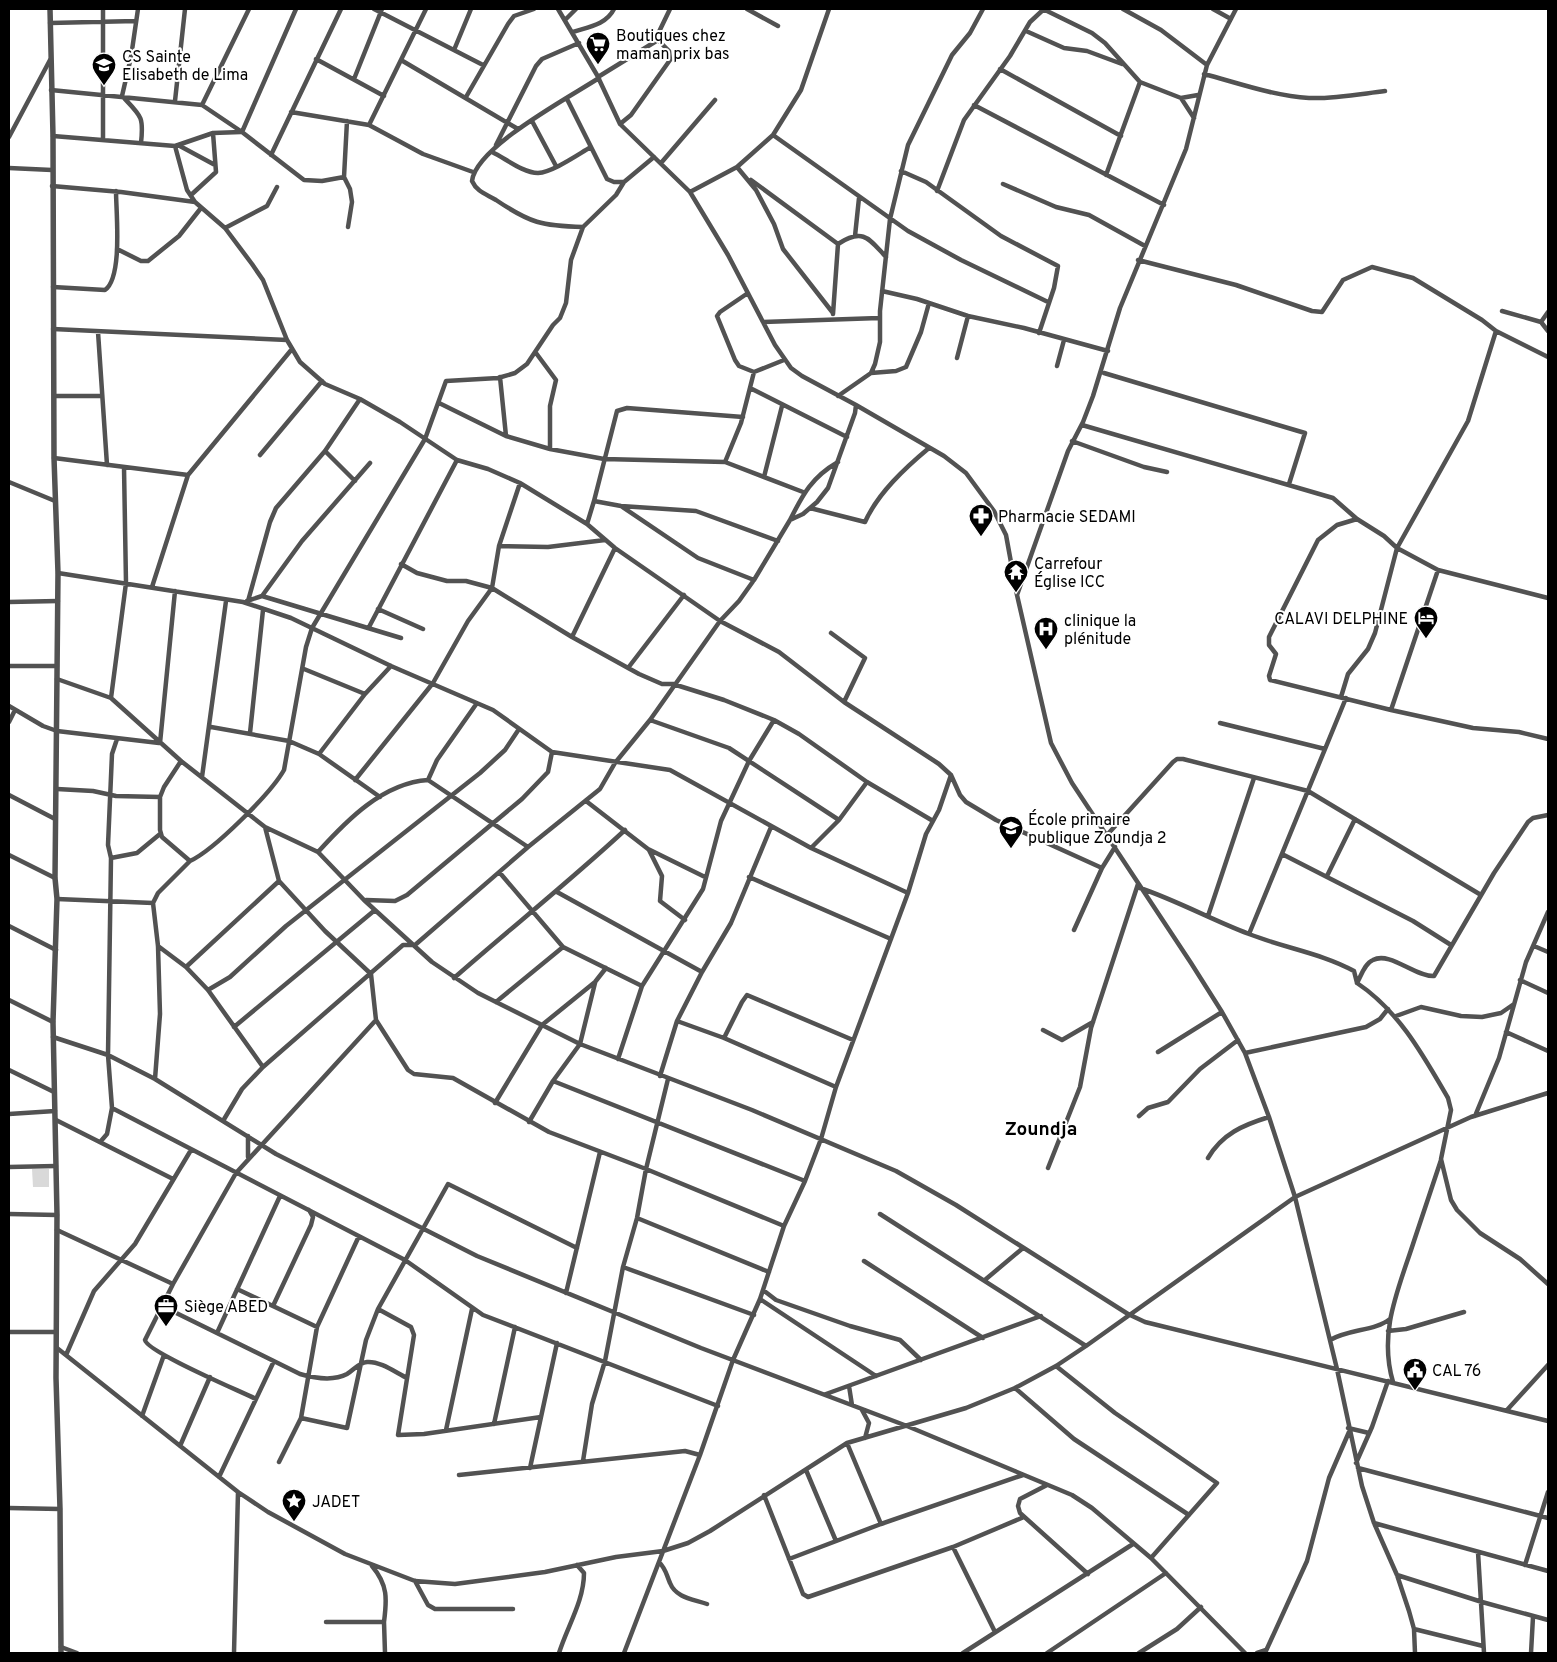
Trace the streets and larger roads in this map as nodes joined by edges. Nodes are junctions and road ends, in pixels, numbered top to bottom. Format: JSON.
{"nodes":[{"id":1,"x":50,"y":9,"type":"edge"},
{"id":2,"x":104,"y":9,"type":"edge"},
{"id":3,"x":138,"y":9,"type":"edge"},
{"id":4,"x":185,"y":9,"type":"edge"},
{"id":5,"x":249,"y":9,"type":"edge"},
{"id":6,"x":296,"y":9,"type":"edge"},
{"id":7,"x":341,"y":9,"type":"edge"},
{"id":8,"x":374,"y":9,"type":"edge"},
{"id":9,"x":426,"y":9,"type":"edge"},
{"id":10,"x":471,"y":9,"type":"edge"},
{"id":11,"x":534,"y":9,"type":"edge"},
{"id":12,"x":558,"y":9,"type":"edge"},
{"id":13,"x":576,"y":9,"type":"edge"},
{"id":14,"x":614,"y":9,"type":"edge"},
{"id":15,"x":670,"y":9,"type":"edge"},
{"id":16,"x":747,"y":9,"type":"edge"},
{"id":17,"x":829,"y":9,"type":"edge"},
{"id":18,"x":983,"y":9,"type":"edge"},
{"id":19,"x":1044,"y":9,"type":"edge"},
{"id":20,"x":1123,"y":9,"type":"edge"},
{"id":21,"x":1213,"y":9,"type":"edge"},
{"id":22,"x":1236,"y":9,"type":"edge"},
{"id":23,"x":382,"y":10,"type":"edge"},
{"id":24,"x":565,"y":20,"type":"junction"},
{"id":25,"x":1231,"y":20,"type":"junction"},
{"id":26,"x":136,"y":21,"type":"junction"},
{"id":27,"x":104,"y":22,"type":"junction"},
{"id":28,"x":50,"y":23,"type":"junction"},
{"id":29,"x":778,"y":26,"type":"dead end"},
{"id":30,"x":416,"y":30,"type":"junction"},
{"id":31,"x":1026,"y":31,"type":"junction"},
{"id":32,"x":573,"y":32,"type":"junction"},
{"id":33,"x":658,"y":40,"type":"junction"},
{"id":34,"x":579,"y":43,"type":"junction"},
{"id":35,"x":454,"y":50,"type":"junction"},
{"id":36,"x":316,"y":59,"type":"junction"},
{"id":37,"x":50,"y":60,"type":"junction"},
{"id":38,"x":401,"y":60,"type":"junction"},
{"id":39,"x":1124,"y":64,"type":"junction"},
{"id":40,"x":483,"y":65,"type":"junction"},
{"id":41,"x":1207,"y":65,"type":"junction"},
{"id":42,"x":1000,"y":69,"type":"junction"},
{"id":43,"x":1204,"y":74,"type":"junction"},
{"id":44,"x":598,"y":78,"type":"junction"},
{"id":45,"x":354,"y":79,"type":"junction"},
{"id":46,"x":1140,"y":82,"type":"junction"},
{"id":47,"x":51,"y":90,"type":"junction"},
{"id":48,"x":1385,"y":91,"type":"dead end"},
{"id":49,"x":102,"y":94,"type":"junction"},
{"id":50,"x":1198,"y":95,"type":"junction"},
{"id":51,"x":122,"y":96,"type":"junction"},
{"id":52,"x":384,"y":96,"type":"junction"},
{"id":53,"x":466,"y":97,"type":"junction"},
{"id":54,"x":1181,"y":98,"type":"junction"},
{"id":55,"x":567,"y":99,"type":"junction"},
{"id":56,"x":714,"y":100,"type":"dead end"},
{"id":57,"x":175,"y":101,"type":"junction"},
{"id":58,"x":202,"y":105,"type":"junction"},
{"id":59,"x":974,"y":105,"type":"junction"},
{"id":60,"x":292,"y":112,"type":"junction"},
{"id":61,"x":1194,"y":118,"type":"junction"},
{"id":62,"x":347,"y":121,"type":"junction"},
{"id":63,"x":506,"y":121,"type":"junction"},
{"id":64,"x":532,"y":121,"type":"junction"},
{"id":65,"x":620,"y":124,"type":"junction"},
{"id":66,"x":370,"y":125,"type":"junction"},
{"id":67,"x":518,"y":129,"type":"junction"},
{"id":68,"x":242,"y":132,"type":"junction"},
{"id":69,"x":213,"y":133,"type":"junction"},
{"id":70,"x":772,"y":135,"type":"junction"},
{"id":71,"x":53,"y":136,"type":"junction"},
{"id":72,"x":1121,"y":136,"type":"junction"},
{"id":73,"x":9,"y":137,"type":"edge"},
{"id":74,"x":103,"y":140,"type":"junction"},
{"id":75,"x":141,"y":143,"type":"junction"},
{"id":76,"x":176,"y":146,"type":"junction"},
{"id":77,"x":495,"y":147,"type":"junction"},
{"id":78,"x":591,"y":148,"type":"junction"},
{"id":79,"x":492,"y":152,"type":"junction"},
{"id":80,"x":271,"y":155,"type":"junction"},
{"id":81,"x":654,"y":157,"type":"junction"},
{"id":82,"x":661,"y":163,"type":"junction"},
{"id":83,"x":214,"y":165,"type":"junction"},
{"id":84,"x":556,"y":166,"type":"junction"},
{"id":85,"x":737,"y":166,"type":"junction"},
{"id":86,"x":9,"y":168,"type":"edge"},
{"id":87,"x":52,"y":170,"type":"junction"},
{"id":88,"x":901,"y":171,"type":"junction"},
{"id":89,"x":473,"y":172,"type":"junction"},
{"id":90,"x":1106,"y":174,"type":"junction"},
{"id":91,"x":344,"y":177,"type":"junction"},
{"id":92,"x":748,"y":178,"type":"junction"},
{"id":93,"x":624,"y":182,"type":"junction"},
{"id":94,"x":1003,"y":184,"type":"dead end"},
{"id":95,"x":52,"y":186,"type":"junction"},
{"id":96,"x":277,"y":187,"type":"dead end"},
{"id":97,"x":116,"y":191,"type":"junction"},
{"id":98,"x":937,"y":191,"type":"junction"},
{"id":99,"x":690,"y":192,"type":"junction"},
{"id":100,"x":191,"y":195,"type":"junction"},
{"id":101,"x":859,"y":198,"type":"junction"},
{"id":102,"x":195,"y":202,"type":"junction"},
{"id":103,"x":1164,"y":205,"type":"junction"},
{"id":104,"x":201,"y":208,"type":"junction"},
{"id":105,"x":890,"y":219,"type":"junction"},
{"id":106,"x":348,"y":227,"type":"dead end"},
{"id":107,"x":583,"y":227,"type":"junction"},
{"id":108,"x":226,"y":228,"type":"junction"},
{"id":109,"x":855,"y":236,"type":"junction"},
{"id":110,"x":838,"y":244,"type":"junction"},
{"id":111,"x":1145,"y":246,"type":"junction"},
{"id":112,"x":117,"y":248,"type":"junction"},
{"id":113,"x":886,"y":257,"type":"junction"},
{"id":114,"x":1138,"y":260,"type":"junction"},
{"id":115,"x":53,"y":287,"type":"junction"},
{"id":116,"x":882,"y":291,"type":"junction"},
{"id":117,"x":748,"y":293,"type":"junction"},
{"id":118,"x":1048,"y":302,"type":"junction"},
{"id":119,"x":929,"y":303,"type":"junction"},
{"id":120,"x":1502,"y":311,"type":"dead end"},
{"id":121,"x":1548,"y":312,"type":"edge"},
{"id":122,"x":833,"y":313,"type":"junction"},
{"id":123,"x":968,"y":316,"type":"junction"},
{"id":124,"x":880,"y":318,"type":"junction"},
{"id":125,"x":834,"y":319,"type":"junction"},
{"id":126,"x":763,"y":322,"type":"junction"},
{"id":127,"x":1541,"y":322,"type":"junction"},
{"id":128,"x":53,"y":329,"type":"junction"},
{"id":129,"x":1496,"y":331,"type":"junction"},
{"id":130,"x":1548,"y":331,"type":"edge"},
{"id":131,"x":98,"y":332,"type":"junction"},
{"id":132,"x":1039,"y":333,"type":"junction"},
{"id":133,"x":287,"y":340,"type":"junction"},
{"id":134,"x":1064,"y":340,"type":"junction"},
{"id":135,"x":292,"y":349,"type":"junction"},
{"id":136,"x":1108,"y":351,"type":"junction"},
{"id":137,"x":536,"y":353,"type":"junction"},
{"id":138,"x":1548,"y":357,"type":"edge"},
{"id":139,"x":957,"y":358,"type":"dead end"},
{"id":140,"x":784,"y":360,"type":"junction"},
{"id":141,"x":1057,"y":366,"type":"dead end"},
{"id":142,"x":754,"y":372,"type":"junction"},
{"id":143,"x":871,"y":373,"type":"junction"},
{"id":144,"x":1104,"y":373,"type":"dead end"},
{"id":145,"x":500,"y":377,"type":"junction"},
{"id":146,"x":322,"y":381,"type":"junction"},
{"id":147,"x":750,"y":388,"type":"junction"},
{"id":148,"x":54,"y":396,"type":"junction"},
{"id":149,"x":102,"y":396,"type":"junction"},
{"id":150,"x":838,"y":396,"type":"junction"},
{"id":151,"x":360,"y":399,"type":"junction"},
{"id":152,"x":440,"y":403,"type":"junction"},
{"id":153,"x":856,"y":404,"type":"junction"},
{"id":154,"x":782,"y":406,"type":"junction"},
{"id":155,"x":743,"y":417,"type":"junction"},
{"id":156,"x":1082,"y":425,"type":"junction"},
{"id":157,"x":506,"y":436,"type":"junction"},
{"id":158,"x":847,"y":437,"type":"junction"},
{"id":159,"x":424,"y":439,"type":"junction"},
{"id":160,"x":1072,"y":441,"type":"junction"},
{"id":161,"x":929,"y":448,"type":"junction"},
{"id":162,"x":550,"y":449,"type":"junction"},
{"id":163,"x":325,"y":452,"type":"junction"},
{"id":164,"x":260,"y":455,"type":"dead end"},
{"id":165,"x":54,"y":458,"type":"junction"},
{"id":166,"x":604,"y":459,"type":"junction"},
{"id":167,"x":457,"y":460,"type":"junction"},
{"id":168,"x":725,"y":462,"type":"junction"},
{"id":169,"x":838,"y":462,"type":"junction"},
{"id":170,"x":370,"y":463,"type":"dead end"},
{"id":171,"x":107,"y":465,"type":"junction"},
{"id":172,"x":124,"y":467,"type":"junction"},
{"id":173,"x":1167,"y":472,"type":"dead end"},
{"id":174,"x":188,"y":476,"type":"junction"},
{"id":175,"x":764,"y":476,"type":"junction"},
{"id":176,"x":9,"y":482,"type":"edge"},
{"id":177,"x":355,"y":482,"type":"junction"},
{"id":178,"x":520,"y":484,"type":"junction"},
{"id":179,"x":1289,"y":484,"type":"junction"},
{"id":180,"x":803,"y":492,"type":"junction"},
{"id":181,"x":55,"y":501,"type":"junction"},
{"id":182,"x":594,"y":501,"type":"junction"},
{"id":183,"x":621,"y":506,"type":"junction"},
{"id":184,"x":810,"y":508,"type":"junction"},
{"id":185,"x":1357,"y":519,"type":"junction"},
{"id":186,"x":790,"y":520,"type":"junction"},
{"id":187,"x":587,"y":524,"type":"junction"},
{"id":188,"x":605,"y":540,"type":"junction"},
{"id":189,"x":778,"y":541,"type":"junction"},
{"id":190,"x":499,"y":546,"type":"junction"},
{"id":191,"x":615,"y":548,"type":"junction"},
{"id":192,"x":1397,"y":548,"type":"junction"},
{"id":193,"x":401,"y":564,"type":"junction"},
{"id":194,"x":1438,"y":570,"type":"junction"},
{"id":195,"x":58,"y":573,"type":"junction"},
{"id":196,"x":754,"y":580,"type":"junction"},
{"id":197,"x":126,"y":583,"type":"junction"},
{"id":198,"x":152,"y":587,"type":"junction"},
{"id":199,"x":492,"y":588,"type":"junction"},
{"id":200,"x":175,"y":591,"type":"junction"},
{"id":201,"x":684,"y":595,"type":"junction"},
{"id":202,"x":1017,"y":595,"type":"junction"},
{"id":203,"x":262,"y":596,"type":"junction"},
{"id":204,"x":1548,"y":598,"type":"edge"},
{"id":205,"x":58,"y":601,"type":"junction"},
{"id":206,"x":226,"y":601,"type":"junction"},
{"id":207,"x":9,"y":602,"type":"edge"},
{"id":208,"x":245,"y":602,"type":"junction"},
{"id":209,"x":378,"y":609,"type":"junction"},
{"id":210,"x":263,"y":610,"type":"junction"},
{"id":211,"x":320,"y":614,"type":"junction"},
{"id":212,"x":720,"y":621,"type":"junction"},
{"id":213,"x":369,"y":627,"type":"junction"},
{"id":214,"x":312,"y":628,"type":"junction"},
{"id":215,"x":423,"y":629,"type":"dead end"},
{"id":216,"x":831,"y":633,"type":"dead end"},
{"id":217,"x":572,"y":637,"type":"junction"},
{"id":218,"x":401,"y":638,"type":"dead end"},
{"id":219,"x":9,"y":666,"type":"edge"},
{"id":220,"x":57,"y":666,"type":"junction"},
{"id":221,"x":390,"y":666,"type":"junction"},
{"id":222,"x":628,"y":668,"type":"junction"},
{"id":223,"x":304,"y":669,"type":"junction"},
{"id":224,"x":57,"y":678,"type":"junction"},
{"id":225,"x":432,"y":683,"type":"junction"},
{"id":226,"x":673,"y":684,"type":"junction"},
{"id":227,"x":365,"y":694,"type":"junction"},
{"id":228,"x":1344,"y":697,"type":"junction"},
{"id":229,"x":111,"y":698,"type":"junction"},
{"id":230,"x":844,"y":702,"type":"junction"},
{"id":231,"x":477,"y":703,"type":"junction"},
{"id":232,"x":9,"y":706,"type":"edge"},
{"id":233,"x":15,"y":710,"type":"junction"},
{"id":234,"x":1391,"y":710,"type":"junction"},
{"id":235,"x":650,"y":720,"type":"junction"},
{"id":236,"x":774,"y":720,"type":"junction"},
{"id":237,"x":9,"y":722,"type":"edge"},
{"id":238,"x":1220,"y":723,"type":"dead end"},
{"id":239,"x":210,"y":727,"type":"junction"},
{"id":240,"x":519,"y":729,"type":"junction"},
{"id":241,"x":57,"y":731,"type":"junction"},
{"id":242,"x":250,"y":733,"type":"junction"},
{"id":243,"x":117,"y":739,"type":"junction"},
{"id":244,"x":1548,"y":739,"type":"edge"},
{"id":245,"x":289,"y":741,"type":"junction"},
{"id":246,"x":160,"y":743,"type":"junction"},
{"id":247,"x":1325,"y":750,"type":"junction"},
{"id":248,"x":552,"y":752,"type":"junction"},
{"id":249,"x":319,"y":754,"type":"junction"},
{"id":250,"x":181,"y":761,"type":"junction"},
{"id":251,"x":749,"y":761,"type":"junction"},
{"id":252,"x":616,"y":763,"type":"junction"},
{"id":253,"x":951,"y":775,"type":"junction"},
{"id":254,"x":202,"y":777,"type":"junction"},
{"id":255,"x":1254,"y":778,"type":"junction"},
{"id":256,"x":355,"y":780,"type":"junction"},
{"id":257,"x":428,"y":780,"type":"junction"},
{"id":258,"x":867,"y":782,"type":"junction"},
{"id":259,"x":58,"y":789,"type":"junction"},
{"id":260,"x":1308,"y":791,"type":"junction"},
{"id":261,"x":9,"y":795,"type":"edge"},
{"id":262,"x":110,"y":795,"type":"junction"},
{"id":263,"x":452,"y":795,"type":"junction"},
{"id":264,"x":160,"y":797,"type":"junction"},
{"id":265,"x":380,"y":797,"type":"junction"},
{"id":266,"x":586,"y":801,"type":"junction"},
{"id":267,"x":731,"y":802,"type":"junction"},
{"id":268,"x":248,"y":812,"type":"junction"},
{"id":269,"x":1548,"y":815,"type":"edge"},
{"id":270,"x":55,"y":819,"type":"junction"},
{"id":271,"x":1354,"y":819,"type":"junction"},
{"id":272,"x":839,"y":820,"type":"junction"},
{"id":273,"x":933,"y":821,"type":"junction"},
{"id":274,"x":491,"y":823,"type":"junction"},
{"id":275,"x":265,"y":827,"type":"junction"},
{"id":276,"x":771,"y":827,"type":"junction"},
{"id":277,"x":625,"y":830,"type":"junction"},
{"id":278,"x":160,"y":834,"type":"junction"},
{"id":279,"x":1107,"y":835,"type":"junction"},
{"id":280,"x":528,"y":847,"type":"junction"},
{"id":281,"x":1115,"y":847,"type":"junction"},
{"id":282,"x":811,"y":848,"type":"junction"},
{"id":283,"x":648,"y":849,"type":"junction"},
{"id":284,"x":318,"y":852,"type":"junction"},
{"id":285,"x":9,"y":854,"type":"edge"},
{"id":286,"x":1282,"y":854,"type":"junction"},
{"id":287,"x":111,"y":858,"type":"junction"},
{"id":288,"x":190,"y":861,"type":"junction"},
{"id":289,"x":1102,"y":868,"type":"junction"},
{"id":290,"x":500,"y":873,"type":"junction"},
{"id":291,"x":1326,"y":876,"type":"junction"},
{"id":292,"x":704,"y":877,"type":"junction"},
{"id":293,"x":749,"y":877,"type":"junction"},
{"id":294,"x":55,"y":878,"type":"junction"},
{"id":295,"x":344,"y":880,"type":"junction"},
{"id":296,"x":279,"y":881,"type":"junction"},
{"id":297,"x":1139,"y":886,"type":"junction"},
{"id":298,"x":557,"y":892,"type":"junction"},
{"id":299,"x":908,"y":893,"type":"junction"},
{"id":300,"x":1481,"y":895,"type":"junction"},
{"id":301,"x":57,"y":899,"type":"junction"},
{"id":302,"x":364,"y":900,"type":"junction"},
{"id":303,"x":110,"y":902,"type":"junction"},
{"id":304,"x":152,"y":903,"type":"junction"},
{"id":305,"x":307,"y":910,"type":"junction"},
{"id":306,"x":375,"y":910,"type":"junction"},
{"id":307,"x":531,"y":910,"type":"junction"},
{"id":308,"x":1548,"y":912,"type":"edge"},
{"id":309,"x":1208,"y":916,"type":"junction"},
{"id":310,"x":685,"y":920,"type":"junction"},
{"id":311,"x":9,"y":926,"type":"edge"},
{"id":312,"x":1074,"y":930,"type":"dead end"},
{"id":313,"x":1249,"y":934,"type":"junction"},
{"id":314,"x":891,"y":939,"type":"junction"},
{"id":315,"x":337,"y":942,"type":"junction"},
{"id":316,"x":415,"y":945,"type":"junction"},
{"id":317,"x":1451,"y":945,"type":"junction"},
{"id":318,"x":158,"y":946,"type":"junction"},
{"id":319,"x":1534,"y":946,"type":"junction"},
{"id":320,"x":563,"y":947,"type":"junction"},
{"id":321,"x":56,"y":950,"type":"junction"},
{"id":322,"x":665,"y":950,"type":"junction"},
{"id":323,"x":1548,"y":952,"type":"edge"},
{"id":324,"x":186,"y":967,"type":"junction"},
{"id":325,"x":606,"y":968,"type":"junction"},
{"id":326,"x":702,"y":972,"type":"junction"},
{"id":327,"x":371,"y":974,"type":"junction"},
{"id":328,"x":454,"y":978,"type":"junction"},
{"id":329,"x":1520,"y":980,"type":"junction"},
{"id":330,"x":595,"y":982,"type":"junction"},
{"id":331,"x":1357,"y":983,"type":"junction"},
{"id":332,"x":642,"y":986,"type":"junction"},
{"id":333,"x":208,"y":990,"type":"junction"},
{"id":334,"x":1548,"y":993,"type":"edge"},
{"id":335,"x":9,"y":1000,"type":"edge"},
{"id":336,"x":496,"y":1002,"type":"junction"},
{"id":337,"x":1514,"y":1004,"type":"junction"},
{"id":338,"x":1388,"y":1009,"type":"junction"},
{"id":339,"x":1222,"y":1012,"type":"junction"},
{"id":340,"x":1396,"y":1016,"type":"junction"},
{"id":341,"x":376,"y":1020,"type":"junction"},
{"id":342,"x":677,"y":1021,"type":"junction"},
{"id":343,"x":53,"y":1022,"type":"junction"},
{"id":344,"x":1093,"y":1022,"type":"junction"},
{"id":345,"x":542,"y":1025,"type":"junction"},
{"id":346,"x":234,"y":1027,"type":"junction"},
{"id":347,"x":1043,"y":1030,"type":"dead end"},
{"id":348,"x":1506,"y":1032,"type":"junction"},
{"id":349,"x":53,"y":1037,"type":"junction"},
{"id":350,"x":724,"y":1038,"type":"junction"},
{"id":351,"x":853,"y":1040,"type":"junction"},
{"id":352,"x":1238,"y":1040,"type":"junction"},
{"id":353,"x":580,"y":1044,"type":"junction"},
{"id":354,"x":1548,"y":1051,"type":"edge"},
{"id":355,"x":1158,"y":1052,"type":"dead end"},
{"id":356,"x":1245,"y":1053,"type":"junction"},
{"id":357,"x":108,"y":1055,"type":"junction"},
{"id":358,"x":618,"y":1059,"type":"junction"},
{"id":359,"x":263,"y":1067,"type":"junction"},
{"id":360,"x":9,"y":1070,"type":"edge"},
{"id":361,"x":660,"y":1076,"type":"junction"},
{"id":362,"x":155,"y":1079,"type":"junction"},
{"id":363,"x":668,"y":1079,"type":"junction"},
{"id":364,"x":553,"y":1081,"type":"junction"},
{"id":365,"x":836,"y":1086,"type":"junction"},
{"id":366,"x":54,"y":1092,"type":"junction"},
{"id":367,"x":1548,"y":1093,"type":"edge"},
{"id":368,"x":495,"y":1103,"type":"junction"},
{"id":369,"x":112,"y":1108,"type":"junction"},
{"id":370,"x":55,"y":1111,"type":"junction"},
{"id":371,"x":9,"y":1114,"type":"edge"},
{"id":372,"x":1139,"y":1116,"type":"dead end"},
{"id":373,"x":1475,"y":1116,"type":"junction"},
{"id":374,"x":1269,"y":1117,"type":"junction"},
{"id":375,"x":56,"y":1120,"type":"junction"},
{"id":376,"x":223,"y":1121,"type":"junction"},
{"id":377,"x":529,"y":1122,"type":"junction"},
{"id":378,"x":657,"y":1122,"type":"junction"},
{"id":379,"x":1447,"y":1128,"type":"junction"},
{"id":380,"x":248,"y":1136,"type":"junction"},
{"id":381,"x":821,"y":1139,"type":"junction"},
{"id":382,"x":100,"y":1141,"type":"junction"},
{"id":383,"x":261,"y":1144,"type":"junction"},
{"id":384,"x":191,"y":1150,"type":"junction"},
{"id":385,"x":600,"y":1152,"type":"junction"},
{"id":386,"x":248,"y":1157,"type":"junction"},
{"id":387,"x":1208,"y":1158,"type":"dead end"},
{"id":388,"x":1441,"y":1159,"type":"junction"},
{"id":389,"x":56,"y":1166,"type":"junction"},
{"id":390,"x":9,"y":1167,"type":"edge"},
{"id":391,"x":646,"y":1168,"type":"junction"},
{"id":392,"x":1048,"y":1168,"type":"dead end"},
{"id":393,"x":236,"y":1173,"type":"junction"},
{"id":394,"x":173,"y":1179,"type":"junction"},
{"id":395,"x":805,"y":1181,"type":"junction"},
{"id":396,"x":280,"y":1196,"type":"junction"},
{"id":397,"x":1295,"y":1197,"type":"junction"},
{"id":398,"x":309,"y":1210,"type":"junction"},
{"id":399,"x":9,"y":1214,"type":"edge"},
{"id":400,"x":57,"y":1214,"type":"junction"},
{"id":401,"x":880,"y":1214,"type":"dead end"},
{"id":402,"x":637,"y":1218,"type":"junction"},
{"id":403,"x":784,"y":1226,"type":"junction"},
{"id":404,"x":57,"y":1230,"type":"junction"},
{"id":405,"x":424,"y":1230,"type":"junction"},
{"id":406,"x":359,"y":1236,"type":"junction"},
{"id":407,"x":577,"y":1248,"type":"junction"},
{"id":408,"x":1023,"y":1248,"type":"junction"},
{"id":409,"x":122,"y":1260,"type":"junction"},
{"id":410,"x":405,"y":1260,"type":"junction"},
{"id":411,"x":864,"y":1261,"type":"dead end"},
{"id":412,"x":623,"y":1267,"type":"junction"},
{"id":413,"x":769,"y":1272,"type":"junction"},
{"id":414,"x":986,"y":1279,"type":"junction"},
{"id":415,"x":173,"y":1284,"type":"junction"},
{"id":416,"x":1548,"y":1284,"type":"edge"},
{"id":417,"x":237,"y":1289,"type":"junction"},
{"id":418,"x":763,"y":1290,"type":"junction"},
{"id":419,"x":566,"y":1293,"type":"junction"},
{"id":420,"x":760,"y":1299,"type":"junction"},
{"id":421,"x":162,"y":1306,"type":"junction"},
{"id":422,"x":273,"y":1306,"type":"junction"},
{"id":423,"x":378,"y":1309,"type":"junction"},
{"id":424,"x":472,"y":1309,"type":"junction"},
{"id":425,"x":1464,"y":1312,"type":"dead end"},
{"id":426,"x":615,"y":1313,"type":"junction"},
{"id":427,"x":1128,"y":1314,"type":"junction"},
{"id":428,"x":754,"y":1315,"type":"junction"},
{"id":429,"x":1041,"y":1316,"type":"junction"},
{"id":430,"x":1390,"y":1319,"type":"junction"},
{"id":431,"x":317,"y":1327,"type":"junction"},
{"id":432,"x":515,"y":1327,"type":"junction"},
{"id":433,"x":9,"y":1332,"type":"edge"},
{"id":434,"x":56,"y":1332,"type":"junction"},
{"id":435,"x":1388,"y":1332,"type":"junction"},
{"id":436,"x":217,"y":1333,"type":"junction"},
{"id":437,"x":983,"y":1338,"type":"junction"},
{"id":438,"x":1330,"y":1340,"type":"junction"},
{"id":439,"x":557,"y":1343,"type":"junction"},
{"id":440,"x":1086,"y":1346,"type":"junction"},
{"id":441,"x":56,"y":1348,"type":"junction"},
{"id":442,"x":66,"y":1355,"type":"junction"},
{"id":443,"x":164,"y":1356,"type":"junction"},
{"id":444,"x":733,"y":1360,"type":"junction"},
{"id":445,"x":921,"y":1360,"type":"junction"},
{"id":446,"x":274,"y":1361,"type":"junction"},
{"id":447,"x":605,"y":1361,"type":"junction"},
{"id":448,"x":361,"y":1363,"type":"junction"},
{"id":449,"x":1548,"y":1365,"type":"edge"},
{"id":450,"x":1056,"y":1366,"type":"junction"},
{"id":451,"x":1337,"y":1369,"type":"junction"},
{"id":452,"x":308,"y":1376,"type":"junction"},
{"id":453,"x":876,"y":1376,"type":"junction"},
{"id":454,"x":210,"y":1377,"type":"junction"},
{"id":455,"x":407,"y":1378,"type":"junction"},
{"id":456,"x":1390,"y":1382,"type":"junction"},
{"id":457,"x":849,"y":1386,"type":"junction"},
{"id":458,"x":1015,"y":1388,"type":"junction"},
{"id":459,"x":825,"y":1394,"type":"junction"},
{"id":460,"x":256,"y":1399,"type":"junction"},
{"id":461,"x":852,"y":1405,"type":"junction"},
{"id":462,"x":718,"y":1406,"type":"junction"},
{"id":463,"x":861,"y":1408,"type":"junction"},
{"id":464,"x":1507,"y":1410,"type":"junction"},
{"id":465,"x":142,"y":1416,"type":"junction"},
{"id":466,"x":541,"y":1417,"type":"junction"},
{"id":467,"x":301,"y":1418,"type":"junction"},
{"id":468,"x":1548,"y":1420,"type":"edge"},
{"id":469,"x":494,"y":1424,"type":"junction"},
{"id":470,"x":906,"y":1426,"type":"junction"},
{"id":471,"x":446,"y":1430,"type":"junction"},
{"id":472,"x":1349,"y":1430,"type":"junction"},
{"id":473,"x":1370,"y":1433,"type":"junction"},
{"id":474,"x":865,"y":1438,"type":"junction"},
{"id":475,"x":847,"y":1443,"type":"junction"},
{"id":476,"x":180,"y":1446,"type":"junction"},
{"id":477,"x":700,"y":1454,"type":"junction"},
{"id":478,"x":583,"y":1461,"type":"junction"},
{"id":479,"x":279,"y":1462,"type":"dead end"},
{"id":480,"x":1357,"y":1466,"type":"junction"},
{"id":481,"x":530,"y":1468,"type":"junction"},
{"id":482,"x":806,"y":1470,"type":"junction"},
{"id":483,"x":459,"y":1475,"type":"dead end"},
{"id":484,"x":1023,"y":1475,"type":"junction"},
{"id":485,"x":219,"y":1476,"type":"junction"},
{"id":486,"x":1047,"y":1485,"type":"junction"},
{"id":487,"x":238,"y":1492,"type":"junction"},
{"id":488,"x":1548,"y":1492,"type":"edge"},
{"id":489,"x":764,"y":1495,"type":"junction"},
{"id":490,"x":9,"y":1508,"type":"edge"},
{"id":491,"x":60,"y":1509,"type":"junction"},
{"id":492,"x":1189,"y":1515,"type":"junction"},
{"id":493,"x":1542,"y":1516,"type":"junction"},
{"id":494,"x":1024,"y":1518,"type":"junction"},
{"id":495,"x":1548,"y":1518,"type":"edge"},
{"id":496,"x":1374,"y":1523,"type":"junction"},
{"id":497,"x":880,"y":1524,"type":"junction"},
{"id":498,"x":836,"y":1541,"type":"junction"},
{"id":499,"x":1133,"y":1544,"type":"junction"},
{"id":500,"x":953,"y":1547,"type":"junction"},
{"id":501,"x":663,"y":1551,"type":"junction"},
{"id":502,"x":1478,"y":1552,"type":"junction"},
{"id":503,"x":1151,"y":1558,"type":"junction"},
{"id":504,"x":789,"y":1559,"type":"junction"},
{"id":505,"x":659,"y":1562,"type":"junction"},
{"id":506,"x":1526,"y":1564,"type":"junction"},
{"id":507,"x":371,"y":1565,"type":"junction"},
{"id":508,"x":577,"y":1565,"type":"junction"},
{"id":509,"x":1548,"y":1571,"type":"edge"},
{"id":510,"x":1166,"y":1573,"type":"junction"},
{"id":511,"x":1088,"y":1574,"type":"junction"},
{"id":512,"x":1397,"y":1575,"type":"junction"},
{"id":513,"x":416,"y":1581,"type":"junction"},
{"id":514,"x":1482,"y":1602,"type":"junction"},
{"id":515,"x":707,"y":1604,"type":"dead end"},
{"id":516,"x":1201,"y":1607,"type":"junction"},
{"id":517,"x":513,"y":1609,"type":"dead end"},
{"id":518,"x":1532,"y":1617,"type":"junction"},
{"id":519,"x":1548,"y":1620,"type":"edge"},
{"id":520,"x":326,"y":1622,"type":"dead end"},
{"id":521,"x":384,"y":1622,"type":"junction"},
{"id":522,"x":1414,"y":1630,"type":"junction"},
{"id":523,"x":995,"y":1632,"type":"junction"},
{"id":524,"x":1483,"y":1646,"type":"junction"},
{"id":525,"x":61,"y":1650,"type":"edge"},
{"id":526,"x":1266,"y":1651,"type":"edge"},
{"id":527,"x":78,"y":1653,"type":"edge"},
{"id":528,"x":234,"y":1653,"type":"edge"},
{"id":529,"x":385,"y":1653,"type":"edge"},
{"id":530,"x":558,"y":1653,"type":"edge"},
{"id":531,"x":624,"y":1653,"type":"edge"},
{"id":532,"x":963,"y":1653,"type":"edge"},
{"id":533,"x":1047,"y":1653,"type":"edge"},
{"id":534,"x":1138,"y":1653,"type":"edge"},
{"id":535,"x":1245,"y":1653,"type":"edge"},
{"id":536,"x":1257,"y":1653,"type":"edge"},
{"id":537,"x":1415,"y":1653,"type":"edge"},
{"id":538,"x":1484,"y":1653,"type":"edge"},
{"id":539,"x":1532,"y":1653,"type":"edge"}],
"edges":[{"from":1,"to":28,"type":"street"},
{"from":2,"to":27,"type":"street"},
{"from":3,"to":26,"type":"street"},
{"from":4,"to":57,"type":"street"},
{"from":5,"to":58,"type":"street"},
{"from":6,"to":68,"type":"street"},
{"from":7,"to":36,"type":"street"},
{"from":8,"to":23,"type":"street"},
{"from":9,"to":30,"type":"street"},
{"from":10,"to":35,"type":"street"},
{"from":11,"to":40,"type":"street"},
{"from":12,"to":24,"type":"street"},
{"from":13,"to":24,"type":"street"},
{"from":14,"to":32,"type":"street"},
{"from":15,"to":33,"type":"street"},
{"from":16,"to":29,"type":"street"},
{"from":17,"to":70,"type":"street"},
{"from":18,"to":88,"type":"street"},
{"from":19,"to":31,"type":"street"},
{"from":19,"to":39,"type":"street"},
{"from":20,"to":41,"type":"street"},
{"from":21,"to":25,"type":"street"},
{"from":22,"to":25,"type":"street"},
{"from":23,"to":30,"type":"street"},
{"from":23,"to":45,"type":"street"},
{"from":24,"to":32,"type":"street"},
{"from":25,"to":41,"type":"street"},
{"from":26,"to":27,"type":"street"},
{"from":26,"to":51,"type":"street"},
{"from":27,"to":28,"type":"street"},
{"from":27,"to":49,"type":"street"},
{"from":28,"to":37,"type":"street"},
{"from":30,"to":35,"type":"street"},
{"from":30,"to":38,"type":"street"},
{"from":31,"to":39,"type":"street"},
{"from":31,"to":42,"type":"street"},
{"from":32,"to":34,"type":"street"},
{"from":33,"to":44,"type":"street"},
{"from":33,"to":65,"type":"street"},
{"from":34,"to":44,"type":"street"},
{"from":34,"to":63,"type":"street"},
{"from":35,"to":40,"type":"street"},
{"from":36,"to":45,"type":"street"},
{"from":36,"to":60,"type":"street"},
{"from":37,"to":47,"type":"street"},
{"from":37,"to":73,"type":"street"},
{"from":38,"to":52,"type":"street"},
{"from":38,"to":53,"type":"street"},
{"from":39,"to":46,"type":"street"},
{"from":40,"to":53,"type":"street"},
{"from":41,"to":43,"type":"street"},
{"from":42,"to":59,"type":"street"},
{"from":42,"to":72,"type":"street"},
{"from":43,"to":48,"type":"street"},
{"from":43,"to":50,"type":"street"},
{"from":44,"to":55,"type":"street"},
{"from":44,"to":65,"type":"street"},
{"from":45,"to":52,"type":"street"},
{"from":46,"to":54,"type":"street"},
{"from":46,"to":72,"type":"street"},
{"from":47,"to":49,"type":"street"},
{"from":47,"to":71,"type":"street"},
{"from":49,"to":51,"type":"street"},
{"from":49,"to":74,"type":"street"},
{"from":50,"to":54,"type":"street"},
{"from":50,"to":61,"type":"street"},
{"from":51,"to":57,"type":"street"},
{"from":51,"to":75,"type":"street"},
{"from":52,"to":66,"type":"street"},
{"from":53,"to":63,"type":"street"},
{"from":54,"to":61,"type":"street"},
{"from":55,"to":64,"type":"street"},
{"from":55,"to":78,"type":"street"},
{"from":56,"to":82,"type":"street"},
{"from":57,"to":58,"type":"street"},
{"from":58,"to":68,"type":"street"},
{"from":59,"to":90,"type":"street"},
{"from":59,"to":98,"type":"street"},
{"from":60,"to":62,"type":"street"},
{"from":60,"to":80,"type":"street"},
{"from":61,"to":103,"type":"street"},
{"from":62,"to":66,"type":"street"},
{"from":62,"to":91,"type":"street"},
{"from":63,"to":67,"type":"street"},
{"from":63,"to":77,"type":"street"},
{"from":64,"to":67,"type":"street"},
{"from":64,"to":84,"type":"street"},
{"from":65,"to":81,"type":"street"},
{"from":66,"to":89,"type":"street"},
{"from":67,"to":77,"type":"street"},
{"from":68,"to":69,"type":"street"},
{"from":68,"to":80,"type":"street"},
{"from":69,"to":76,"type":"street"},
{"from":69,"to":83,"type":"street"},
{"from":70,"to":85,"type":"street"},
{"from":70,"to":101,"type":"street"},
{"from":71,"to":74,"type":"street"},
{"from":71,"to":87,"type":"street"},
{"from":72,"to":90,"type":"street"},
{"from":74,"to":75,"type":"street"},
{"from":75,"to":76,"type":"street"},
{"from":76,"to":83,"type":"street"},
{"from":76,"to":100,"type":"street"},
{"from":77,"to":79,"type":"street"},
{"from":78,"to":84,"type":"street"},
{"from":78,"to":93,"type":"street"},
{"from":79,"to":84,"type":"street"},
{"from":79,"to":89,"type":"street"},
{"from":80,"to":91,"type":"street"},
{"from":81,"to":82,"type":"street"},
{"from":81,"to":93,"type":"street"},
{"from":82,"to":99,"type":"street"},
{"from":83,"to":100,"type":"street"},
{"from":85,"to":92,"type":"street"},
{"from":85,"to":99,"type":"street"},
{"from":86,"to":87,"type":"street"},
{"from":87,"to":95,"type":"street"},
{"from":88,"to":98,"type":"street"},
{"from":88,"to":105,"type":"street"},
{"from":89,"to":107,"type":"street"},
{"from":90,"to":103,"type":"street"},
{"from":91,"to":106,"type":"street"},
{"from":92,"to":110,"type":"street"},
{"from":92,"to":122,"type":"street"},
{"from":93,"to":107,"type":"street"},
{"from":94,"to":111,"type":"street"},
{"from":95,"to":97,"type":"street"},
{"from":95,"to":115,"type":"street"},
{"from":96,"to":108,"type":"street"},
{"from":97,"to":102,"type":"street"},
{"from":97,"to":112,"type":"street"},
{"from":98,"to":118,"type":"street"},
{"from":99,"to":117,"type":"street"},
{"from":100,"to":102,"type":"street"},
{"from":101,"to":105,"type":"street"},
{"from":101,"to":109,"type":"street"},
{"from":102,"to":104,"type":"street"},
{"from":103,"to":111,"type":"street"},
{"from":104,"to":108,"type":"street"},
{"from":104,"to":112,"type":"street"},
{"from":105,"to":113,"type":"street"},
{"from":105,"to":118,"type":"street"},
{"from":107,"to":137,"type":"street"},
{"from":108,"to":133,"type":"street"},
{"from":109,"to":110,"type":"street"},
{"from":109,"to":113,"type":"street"},
{"from":110,"to":122,"type":"street"},
{"from":111,"to":114,"type":"street"},
{"from":112,"to":115,"type":"street"},
{"from":113,"to":116,"type":"street"},
{"from":114,"to":129,"type":"street"},
{"from":114,"to":136,"type":"street"},
{"from":115,"to":128,"type":"street"},
{"from":116,"to":119,"type":"street"},
{"from":116,"to":124,"type":"street"},
{"from":117,"to":126,"type":"street"},
{"from":117,"to":142,"type":"street"},
{"from":118,"to":132,"type":"street"},
{"from":119,"to":123,"type":"street"},
{"from":119,"to":143,"type":"street"},
{"from":120,"to":127,"type":"street"},
{"from":121,"to":127,"type":"street"},
{"from":122,"to":125,"type":"street"},
{"from":123,"to":132,"type":"street"},
{"from":123,"to":139,"type":"street"},
{"from":124,"to":125,"type":"street"},
{"from":124,"to":143,"type":"street"},
{"from":125,"to":126,"type":"street"},
{"from":126,"to":140,"type":"street"},
{"from":127,"to":130,"type":"street"},
{"from":128,"to":131,"type":"street"},
{"from":128,"to":148,"type":"street"},
{"from":129,"to":138,"type":"street"},
{"from":129,"to":192,"type":"street"},
{"from":131,"to":133,"type":"street"},
{"from":131,"to":149,"type":"street"},
{"from":132,"to":134,"type":"street"},
{"from":133,"to":135,"type":"street"},
{"from":134,"to":136,"type":"street"},
{"from":134,"to":141,"type":"street"},
{"from":135,"to":146,"type":"street"},
{"from":135,"to":174,"type":"street"},
{"from":136,"to":156,"type":"street"},
{"from":137,"to":145,"type":"street"},
{"from":137,"to":162,"type":"street"},
{"from":140,"to":142,"type":"street"},
{"from":140,"to":150,"type":"street"},
{"from":142,"to":147,"type":"street"},
{"from":143,"to":150,"type":"street"},
{"from":144,"to":179,"type":"street"},
{"from":145,"to":152,"type":"street"},
{"from":145,"to":157,"type":"street"},
{"from":146,"to":151,"type":"street"},
{"from":146,"to":164,"type":"street"},
{"from":147,"to":154,"type":"street"},
{"from":147,"to":155,"type":"street"},
{"from":148,"to":149,"type":"street"},
{"from":148,"to":165,"type":"street"},
{"from":149,"to":171,"type":"street"},
{"from":150,"to":153,"type":"street"},
{"from":151,"to":159,"type":"street"},
{"from":151,"to":163,"type":"street"},
{"from":152,"to":157,"type":"street"},
{"from":152,"to":159,"type":"street"},
{"from":153,"to":158,"type":"street"},
{"from":153,"to":161,"type":"street"},
{"from":154,"to":158,"type":"street"},
{"from":154,"to":175,"type":"street"},
{"from":155,"to":166,"type":"street"},
{"from":155,"to":168,"type":"street"},
{"from":156,"to":160,"type":"street"},
{"from":156,"to":179,"type":"street"},
{"from":157,"to":162,"type":"street"},
{"from":158,"to":169,"type":"street"},
{"from":159,"to":167,"type":"street"},
{"from":159,"to":211,"type":"street"},
{"from":160,"to":173,"type":"street"},
{"from":160,"to":202,"type":"street"},
{"from":161,"to":184,"type":"street"},
{"from":161,"to":202,"type":"street"},
{"from":162,"to":166,"type":"street"},
{"from":163,"to":177,"type":"street"},
{"from":163,"to":208,"type":"street"},
{"from":165,"to":171,"type":"street"},
{"from":165,"to":181,"type":"street"},
{"from":166,"to":168,"type":"street"},
{"from":166,"to":182,"type":"street"},
{"from":167,"to":178,"type":"street"},
{"from":167,"to":193,"type":"street"},
{"from":168,"to":175,"type":"street"},
{"from":169,"to":180,"type":"street"},
{"from":169,"to":184,"type":"street"},
{"from":170,"to":177,"type":"street"},
{"from":171,"to":172,"type":"street"},
{"from":172,"to":174,"type":"street"},
{"from":172,"to":197,"type":"street"},
{"from":174,"to":198,"type":"street"},
{"from":175,"to":180,"type":"street"},
{"from":176,"to":181,"type":"street"},
{"from":177,"to":203,"type":"street"},
{"from":178,"to":187,"type":"street"},
{"from":178,"to":190,"type":"street"},
{"from":179,"to":185,"type":"street"},
{"from":180,"to":186,"type":"street"},
{"from":181,"to":195,"type":"street"},
{"from":182,"to":183,"type":"street"},
{"from":182,"to":187,"type":"street"},
{"from":183,"to":189,"type":"street"},
{"from":183,"to":196,"type":"street"},
{"from":184,"to":186,"type":"street"},
{"from":185,"to":192,"type":"street"},
{"from":185,"to":228,"type":"street"},
{"from":186,"to":189,"type":"street"},
{"from":187,"to":188,"type":"street"},
{"from":188,"to":190,"type":"street"},
{"from":188,"to":191,"type":"street"},
{"from":189,"to":196,"type":"street"},
{"from":190,"to":199,"type":"street"},
{"from":191,"to":201,"type":"street"},
{"from":191,"to":217,"type":"street"},
{"from":192,"to":194,"type":"street"},
{"from":192,"to":228,"type":"street"},
{"from":193,"to":199,"type":"street"},
{"from":193,"to":209,"type":"street"},
{"from":194,"to":204,"type":"street"},
{"from":194,"to":234,"type":"street"},
{"from":195,"to":197,"type":"street"},
{"from":195,"to":205,"type":"street"},
{"from":196,"to":212,"type":"street"},
{"from":197,"to":198,"type":"street"},
{"from":197,"to":229,"type":"street"},
{"from":198,"to":200,"type":"street"},
{"from":199,"to":217,"type":"street"},
{"from":199,"to":225,"type":"street"},
{"from":200,"to":206,"type":"street"},
{"from":200,"to":246,"type":"street"},
{"from":201,"to":212,"type":"street"},
{"from":201,"to":222,"type":"street"},
{"from":202,"to":279,"type":"street"},
{"from":203,"to":208,"type":"street"},
{"from":203,"to":211,"type":"street"},
{"from":205,"to":207,"type":"street"},
{"from":205,"to":220,"type":"street"},
{"from":206,"to":208,"type":"street"},
{"from":206,"to":239,"type":"street"},
{"from":208,"to":210,"type":"street"},
{"from":209,"to":213,"type":"street"},
{"from":209,"to":215,"type":"street"},
{"from":210,"to":214,"type":"street"},
{"from":210,"to":242,"type":"street"},
{"from":211,"to":213,"type":"street"},
{"from":211,"to":214,"type":"street"},
{"from":212,"to":226,"type":"street"},
{"from":212,"to":230,"type":"street"},
{"from":213,"to":218,"type":"street"},
{"from":214,"to":221,"type":"street"},
{"from":214,"to":223,"type":"street"},
{"from":216,"to":230,"type":"street"},
{"from":217,"to":222,"type":"street"},
{"from":219,"to":220,"type":"street"},
{"from":220,"to":224,"type":"street"},
{"from":221,"to":225,"type":"street"},
{"from":221,"to":227,"type":"street"},
{"from":222,"to":226,"type":"street"},
{"from":223,"to":227,"type":"street"},
{"from":223,"to":245,"type":"street"},
{"from":224,"to":229,"type":"street"},
{"from":224,"to":241,"type":"street"},
{"from":225,"to":231,"type":"street"},
{"from":225,"to":256,"type":"street"},
{"from":226,"to":235,"type":"street"},
{"from":226,"to":236,"type":"street"},
{"from":227,"to":249,"type":"street"},
{"from":228,"to":234,"type":"street"},
{"from":228,"to":247,"type":"street"},
{"from":229,"to":246,"type":"street"},
{"from":230,"to":253,"type":"street"},
{"from":231,"to":240,"type":"street"},
{"from":231,"to":257,"type":"street"},
{"from":232,"to":233,"type":"street"},
{"from":233,"to":237,"type":"street"},
{"from":233,"to":241,"type":"street"},
{"from":234,"to":244,"type":"street"},
{"from":235,"to":251,"type":"street"},
{"from":235,"to":252,"type":"street"},
{"from":236,"to":251,"type":"street"},
{"from":236,"to":258,"type":"street"},
{"from":238,"to":247,"type":"street"},
{"from":239,"to":242,"type":"street"},
{"from":239,"to":254,"type":"street"},
{"from":240,"to":248,"type":"street"},
{"from":240,"to":263,"type":"street"},
{"from":241,"to":243,"type":"street"},
{"from":241,"to":259,"type":"street"},
{"from":242,"to":245,"type":"street"},
{"from":243,"to":246,"type":"street"},
{"from":243,"to":262,"type":"street"},
{"from":245,"to":249,"type":"street"},
{"from":245,"to":268,"type":"street"},
{"from":246,"to":250,"type":"street"},
{"from":247,"to":260,"type":"street"},
{"from":248,"to":252,"type":"street"},
{"from":248,"to":274,"type":"street"},
{"from":249,"to":256,"type":"street"},
{"from":250,"to":254,"type":"street"},
{"from":250,"to":264,"type":"street"},
{"from":251,"to":267,"type":"street"},
{"from":251,"to":272,"type":"street"},
{"from":252,"to":266,"type":"street"},
{"from":252,"to":267,"type":"street"},
{"from":253,"to":273,"type":"street"},
{"from":253,"to":289,"type":"street"},
{"from":254,"to":268,"type":"street"},
{"from":255,"to":260,"type":"street"},
{"from":255,"to":279,"type":"street"},
{"from":255,"to":309,"type":"street"},
{"from":256,"to":265,"type":"street"},
{"from":257,"to":263,"type":"street"},
{"from":257,"to":265,"type":"street"},
{"from":258,"to":272,"type":"street"},
{"from":258,"to":273,"type":"street"},
{"from":259,"to":262,"type":"street"},
{"from":259,"to":270,"type":"street"},
{"from":260,"to":271,"type":"street"},
{"from":260,"to":286,"type":"street"},
{"from":261,"to":270,"type":"street"},
{"from":262,"to":264,"type":"street"},
{"from":262,"to":287,"type":"street"},
{"from":263,"to":274,"type":"street"},
{"from":263,"to":295,"type":"street"},
{"from":264,"to":278,"type":"street"},
{"from":265,"to":284,"type":"street"},
{"from":266,"to":277,"type":"street"},
{"from":266,"to":280,"type":"street"},
{"from":267,"to":276,"type":"street"},
{"from":267,"to":292,"type":"street"},
{"from":268,"to":275,"type":"street"},
{"from":268,"to":288,"type":"street"},
{"from":269,"to":300,"type":"street"},
{"from":270,"to":294,"type":"street"},
{"from":271,"to":291,"type":"street"},
{"from":271,"to":300,"type":"street"},
{"from":272,"to":282,"type":"street"},
{"from":273,"to":299,"type":"street"},
{"from":274,"to":280,"type":"street"},
{"from":274,"to":302,"type":"street"},
{"from":275,"to":284,"type":"street"},
{"from":275,"to":296,"type":"street"},
{"from":276,"to":282,"type":"street"},
{"from":276,"to":293,"type":"street"},
{"from":277,"to":283,"type":"street"},
{"from":277,"to":298,"type":"street"},
{"from":278,"to":287,"type":"street"},
{"from":278,"to":288,"type":"street"},
{"from":279,"to":281,"type":"street"},
{"from":280,"to":290,"type":"street"},
{"from":281,"to":289,"type":"street"},
{"from":281,"to":297,"type":"street"},
{"from":282,"to":299,"type":"street"},
{"from":283,"to":292,"type":"street"},
{"from":283,"to":310,"type":"street"},
{"from":284,"to":295,"type":"street"},
{"from":285,"to":294,"type":"street"},
{"from":286,"to":291,"type":"street"},
{"from":286,"to":313,"type":"street"},
{"from":287,"to":303,"type":"street"},
{"from":288,"to":304,"type":"street"},
{"from":289,"to":312,"type":"street"},
{"from":290,"to":307,"type":"street"},
{"from":290,"to":316,"type":"street"},
{"from":291,"to":317,"type":"street"},
{"from":292,"to":310,"type":"street"},
{"from":293,"to":314,"type":"street"},
{"from":293,"to":326,"type":"street"},
{"from":294,"to":301,"type":"street"},
{"from":295,"to":302,"type":"street"},
{"from":295,"to":305,"type":"street"},
{"from":296,"to":305,"type":"street"},
{"from":296,"to":324,"type":"street"},
{"from":297,"to":309,"type":"street"},
{"from":297,"to":339,"type":"street"},
{"from":297,"to":344,"type":"street"},
{"from":298,"to":307,"type":"street"},
{"from":298,"to":322,"type":"street"},
{"from":299,"to":314,"type":"street"},
{"from":300,"to":317,"type":"street"},
{"from":301,"to":303,"type":"street"},
{"from":301,"to":321,"type":"street"},
{"from":302,"to":306,"type":"street"},
{"from":303,"to":304,"type":"street"},
{"from":303,"to":357,"type":"street"},
{"from":304,"to":318,"type":"street"},
{"from":305,"to":315,"type":"street"},
{"from":305,"to":333,"type":"street"},
{"from":306,"to":315,"type":"street"},
{"from":306,"to":316,"type":"street"},
{"from":307,"to":320,"type":"street"},
{"from":307,"to":328,"type":"street"},
{"from":308,"to":319,"type":"street"},
{"from":309,"to":313,"type":"street"},
{"from":310,"to":322,"type":"street"},
{"from":311,"to":321,"type":"street"},
{"from":313,"to":331,"type":"street"},
{"from":314,"to":351,"type":"street"},
{"from":315,"to":327,"type":"street"},
{"from":315,"to":346,"type":"street"},
{"from":316,"to":327,"type":"street"},
{"from":316,"to":328,"type":"street"},
{"from":317,"to":331,"type":"street"},
{"from":318,"to":324,"type":"street"},
{"from":318,"to":362,"type":"street"},
{"from":319,"to":323,"type":"street"},
{"from":319,"to":329,"type":"street"},
{"from":320,"to":325,"type":"street"},
{"from":320,"to":336,"type":"street"},
{"from":321,"to":343,"type":"street"},
{"from":322,"to":326,"type":"street"},
{"from":322,"to":332,"type":"street"},
{"from":324,"to":333,"type":"street"},
{"from":325,"to":330,"type":"street"},
{"from":325,"to":332,"type":"street"},
{"from":326,"to":342,"type":"street"},
{"from":327,"to":341,"type":"street"},
{"from":327,"to":359,"type":"street"},
{"from":328,"to":336,"type":"street"},
{"from":329,"to":334,"type":"street"},
{"from":329,"to":337,"type":"street"},
{"from":330,"to":345,"type":"street"},
{"from":330,"to":353,"type":"street"},
{"from":331,"to":338,"type":"street"},
{"from":332,"to":358,"type":"street"},
{"from":333,"to":346,"type":"street"},
{"from":335,"to":343,"type":"street"},
{"from":336,"to":345,"type":"street"},
{"from":337,"to":340,"type":"street"},
{"from":337,"to":348,"type":"street"},
{"from":338,"to":340,"type":"street"},
{"from":338,"to":356,"type":"street"},
{"from":339,"to":352,"type":"street"},
{"from":339,"to":355,"type":"street"},
{"from":340,"to":379,"type":"street"},
{"from":341,"to":368,"type":"street"},
{"from":341,"to":383,"type":"street"},
{"from":342,"to":350,"type":"street"},
{"from":342,"to":361,"type":"street"},
{"from":343,"to":349,"type":"street"},
{"from":344,"to":347,"type":"street"},
{"from":344,"to":392,"type":"street"},
{"from":345,"to":353,"type":"street"},
{"from":345,"to":368,"type":"street"},
{"from":346,"to":359,"type":"street"},
{"from":348,"to":354,"type":"street"},
{"from":348,"to":373,"type":"street"},
{"from":349,"to":357,"type":"street"},
{"from":349,"to":366,"type":"street"},
{"from":350,"to":351,"type":"street"},
{"from":350,"to":365,"type":"street"},
{"from":351,"to":365,"type":"street"},
{"from":352,"to":356,"type":"street"},
{"from":352,"to":372,"type":"street"},
{"from":353,"to":358,"type":"street"},
{"from":353,"to":364,"type":"street"},
{"from":356,"to":374,"type":"street"},
{"from":357,"to":362,"type":"street"},
{"from":357,"to":369,"type":"street"},
{"from":358,"to":361,"type":"street"},
{"from":359,"to":376,"type":"street"},
{"from":360,"to":366,"type":"street"},
{"from":361,"to":363,"type":"street"},
{"from":362,"to":376,"type":"street"},
{"from":363,"to":378,"type":"street"},
{"from":363,"to":381,"type":"street"},
{"from":364,"to":377,"type":"street"},
{"from":364,"to":378,"type":"street"},
{"from":365,"to":381,"type":"street"},
{"from":366,"to":370,"type":"street"},
{"from":367,"to":373,"type":"street"},
{"from":368,"to":377,"type":"street"},
{"from":369,"to":382,"type":"street"},
{"from":369,"to":384,"type":"street"},
{"from":370,"to":371,"type":"street"},
{"from":370,"to":375,"type":"street"},
{"from":373,"to":379,"type":"street"},
{"from":374,"to":387,"type":"street"},
{"from":374,"to":397,"type":"street"},
{"from":375,"to":382,"type":"street"},
{"from":375,"to":389,"type":"street"},
{"from":376,"to":380,"type":"street"},
{"from":377,"to":385,"type":"street"},
{"from":378,"to":391,"type":"street"},
{"from":378,"to":395,"type":"street"},
{"from":379,"to":388,"type":"street"},
{"from":379,"to":397,"type":"street"},
{"from":380,"to":383,"type":"street"},
{"from":380,"to":386,"type":"street"},
{"from":381,"to":395,"type":"street"},
{"from":381,"to":408,"type":"street"},
{"from":382,"to":394,"type":"street"},
{"from":383,"to":386,"type":"street"},
{"from":383,"to":405,"type":"street"},
{"from":384,"to":393,"type":"street"},
{"from":384,"to":394,"type":"street"},
{"from":385,"to":391,"type":"street"},
{"from":385,"to":407,"type":"street"},
{"from":386,"to":393,"type":"street"},
{"from":388,"to":416,"type":"street"},
{"from":388,"to":430,"type":"street"},
{"from":389,"to":390,"type":"street"},
{"from":389,"to":400,"type":"street"},
{"from":391,"to":402,"type":"street"},
{"from":391,"to":403,"type":"street"},
{"from":393,"to":396,"type":"street"},
{"from":393,"to":415,"type":"street"},
{"from":394,"to":409,"type":"street"},
{"from":395,"to":403,"type":"street"},
{"from":396,"to":398,"type":"street"},
{"from":396,"to":417,"type":"street"},
{"from":397,"to":427,"type":"street"},
{"from":397,"to":438,"type":"street"},
{"from":398,"to":406,"type":"street"},
{"from":398,"to":422,"type":"street"},
{"from":399,"to":400,"type":"street"},
{"from":400,"to":404,"type":"street"},
{"from":401,"to":414,"type":"street"},
{"from":402,"to":412,"type":"street"},
{"from":402,"to":413,"type":"street"},
{"from":403,"to":413,"type":"street"},
{"from":404,"to":409,"type":"street"},
{"from":404,"to":434,"type":"street"},
{"from":405,"to":407,"type":"street"},
{"from":405,"to":410,"type":"street"},
{"from":405,"to":419,"type":"street"},
{"from":406,"to":410,"type":"street"},
{"from":406,"to":431,"type":"street"},
{"from":407,"to":419,"type":"street"},
{"from":408,"to":414,"type":"street"},
{"from":408,"to":427,"type":"street"},
{"from":409,"to":415,"type":"street"},
{"from":409,"to":442,"type":"street"},
{"from":410,"to":423,"type":"street"},
{"from":410,"to":424,"type":"street"},
{"from":411,"to":437,"type":"street"},
{"from":412,"to":426,"type":"street"},
{"from":412,"to":428,"type":"street"},
{"from":413,"to":418,"type":"street"},
{"from":414,"to":429,"type":"street"},
{"from":415,"to":421,"type":"street"},
{"from":417,"to":422,"type":"street"},
{"from":417,"to":436,"type":"street"},
{"from":418,"to":420,"type":"street"},
{"from":418,"to":445,"type":"street"},
{"from":419,"to":426,"type":"street"},
{"from":420,"to":428,"type":"street"},
{"from":420,"to":453,"type":"street"},
{"from":421,"to":436,"type":"street"},
{"from":421,"to":443,"type":"street"},
{"from":422,"to":431,"type":"street"},
{"from":423,"to":448,"type":"street"},
{"from":423,"to":455,"type":"street"},
{"from":424,"to":432,"type":"street"},
{"from":424,"to":471,"type":"street"},
{"from":425,"to":435,"type":"street"},
{"from":426,"to":444,"type":"street"},
{"from":426,"to":447,"type":"street"},
{"from":427,"to":440,"type":"street"},
{"from":427,"to":451,"type":"street"},
{"from":428,"to":444,"type":"street"},
{"from":429,"to":437,"type":"street"},
{"from":429,"to":440,"type":"street"},
{"from":430,"to":435,"type":"street"},
{"from":430,"to":438,"type":"street"},
{"from":431,"to":452,"type":"street"},
{"from":432,"to":439,"type":"street"},
{"from":432,"to":469,"type":"street"},
{"from":433,"to":434,"type":"street"},
{"from":434,"to":441,"type":"street"},
{"from":435,"to":456,"type":"street"},
{"from":436,"to":446,"type":"street"},
{"from":437,"to":445,"type":"street"},
{"from":438,"to":451,"type":"street"},
{"from":439,"to":447,"type":"street"},
{"from":439,"to":466,"type":"street"},
{"from":440,"to":450,"type":"street"},
{"from":441,"to":442,"type":"street"},
{"from":441,"to":491,"type":"street"},
{"from":442,"to":465,"type":"street"},
{"from":443,"to":454,"type":"street"},
{"from":443,"to":465,"type":"street"},
{"from":444,"to":459,"type":"street"},
{"from":444,"to":462,"type":"street"},
{"from":445,"to":453,"type":"street"},
{"from":446,"to":452,"type":"street"},
{"from":446,"to":460,"type":"street"},
{"from":447,"to":462,"type":"street"},
{"from":447,"to":478,"type":"street"},
{"from":448,"to":452,"type":"street"},
{"from":448,"to":455,"type":"street"},
{"from":448,"to":467,"type":"street"},
{"from":449,"to":464,"type":"street"},
{"from":450,"to":458,"type":"street"},
{"from":450,"to":492,"type":"street"},
{"from":451,"to":456,"type":"street"},
{"from":451,"to":472,"type":"street"},
{"from":452,"to":467,"type":"street"},
{"from":453,"to":457,"type":"street"},
{"from":454,"to":460,"type":"street"},
{"from":454,"to":476,"type":"street"},
{"from":455,"to":471,"type":"street"},
{"from":456,"to":464,"type":"street"},
{"from":456,"to":473,"type":"street"},
{"from":457,"to":459,"type":"street"},
{"from":457,"to":461,"type":"street"},
{"from":458,"to":470,"type":"street"},
{"from":458,"to":492,"type":"street"},
{"from":459,"to":461,"type":"street"},
{"from":460,"to":485,"type":"street"},
{"from":461,"to":463,"type":"street"},
{"from":462,"to":477,"type":"street"},
{"from":463,"to":470,"type":"street"},
{"from":463,"to":474,"type":"street"},
{"from":464,"to":468,"type":"street"},
{"from":465,"to":476,"type":"street"},
{"from":466,"to":469,"type":"street"},
{"from":466,"to":481,"type":"street"},
{"from":467,"to":479,"type":"street"},
{"from":469,"to":471,"type":"street"},
{"from":470,"to":474,"type":"street"},
{"from":470,"to":484,"type":"street"},
{"from":472,"to":473,"type":"street"},
{"from":472,"to":480,"type":"street"},
{"from":472,"to":526,"type":"street"},
{"from":473,"to":480,"type":"street"},
{"from":474,"to":475,"type":"street"},
{"from":475,"to":482,"type":"street"},
{"from":475,"to":497,"type":"street"},
{"from":476,"to":485,"type":"street"},
{"from":477,"to":478,"type":"street"},
{"from":477,"to":501,"type":"street"},
{"from":478,"to":481,"type":"street"},
{"from":480,"to":493,"type":"street"},
{"from":480,"to":496,"type":"street"},
{"from":481,"to":483,"type":"street"},
{"from":482,"to":489,"type":"street"},
{"from":482,"to":498,"type":"street"},
{"from":484,"to":486,"type":"street"},
{"from":484,"to":497,"type":"street"},
{"from":485,"to":487,"type":"street"},
{"from":486,"to":494,"type":"street"},
{"from":486,"to":499,"type":"street"},
{"from":487,"to":507,"type":"street"},
{"from":487,"to":528,"type":"street"},
{"from":488,"to":493,"type":"street"},
{"from":489,"to":501,"type":"street"},
{"from":489,"to":504,"type":"street"},
{"from":490,"to":491,"type":"street"},
{"from":491,"to":525,"type":"street"},
{"from":492,"to":503,"type":"street"},
{"from":493,"to":495,"type":"street"},
{"from":493,"to":506,"type":"street"},
{"from":494,"to":500,"type":"street"},
{"from":494,"to":511,"type":"street"},
{"from":496,"to":502,"type":"street"},
{"from":496,"to":512,"type":"street"},
{"from":497,"to":498,"type":"street"},
{"from":498,"to":504,"type":"street"},
{"from":499,"to":503,"type":"street"},
{"from":499,"to":511,"type":"street"},
{"from":500,"to":504,"type":"street"},
{"from":500,"to":523,"type":"street"},
{"from":501,"to":505,"type":"street"},
{"from":501,"to":508,"type":"street"},
{"from":502,"to":506,"type":"street"},
{"from":502,"to":514,"type":"street"},
{"from":503,"to":510,"type":"street"},
{"from":505,"to":515,"type":"street"},
{"from":505,"to":531,"type":"street"},
{"from":506,"to":509,"type":"street"},
{"from":507,"to":513,"type":"street"},
{"from":507,"to":521,"type":"street"},
{"from":508,"to":513,"type":"street"},
{"from":508,"to":530,"type":"street"},
{"from":510,"to":516,"type":"street"},
{"from":510,"to":533,"type":"street"},
{"from":511,"to":523,"type":"street"},
{"from":512,"to":514,"type":"street"},
{"from":512,"to":522,"type":"street"},
{"from":513,"to":517,"type":"street"},
{"from":514,"to":518,"type":"street"},
{"from":514,"to":524,"type":"street"},
{"from":516,"to":534,"type":"street"},
{"from":516,"to":535,"type":"street"},
{"from":518,"to":519,"type":"street"},
{"from":518,"to":539,"type":"street"},
{"from":520,"to":521,"type":"street"},
{"from":521,"to":529,"type":"street"},
{"from":522,"to":524,"type":"street"},
{"from":522,"to":537,"type":"street"},
{"from":523,"to":532,"type":"street"},
{"from":524,"to":538,"type":"street"},
{"from":525,"to":527,"type":"street"},
{"from":526,"to":536,"type":"street"}]}
